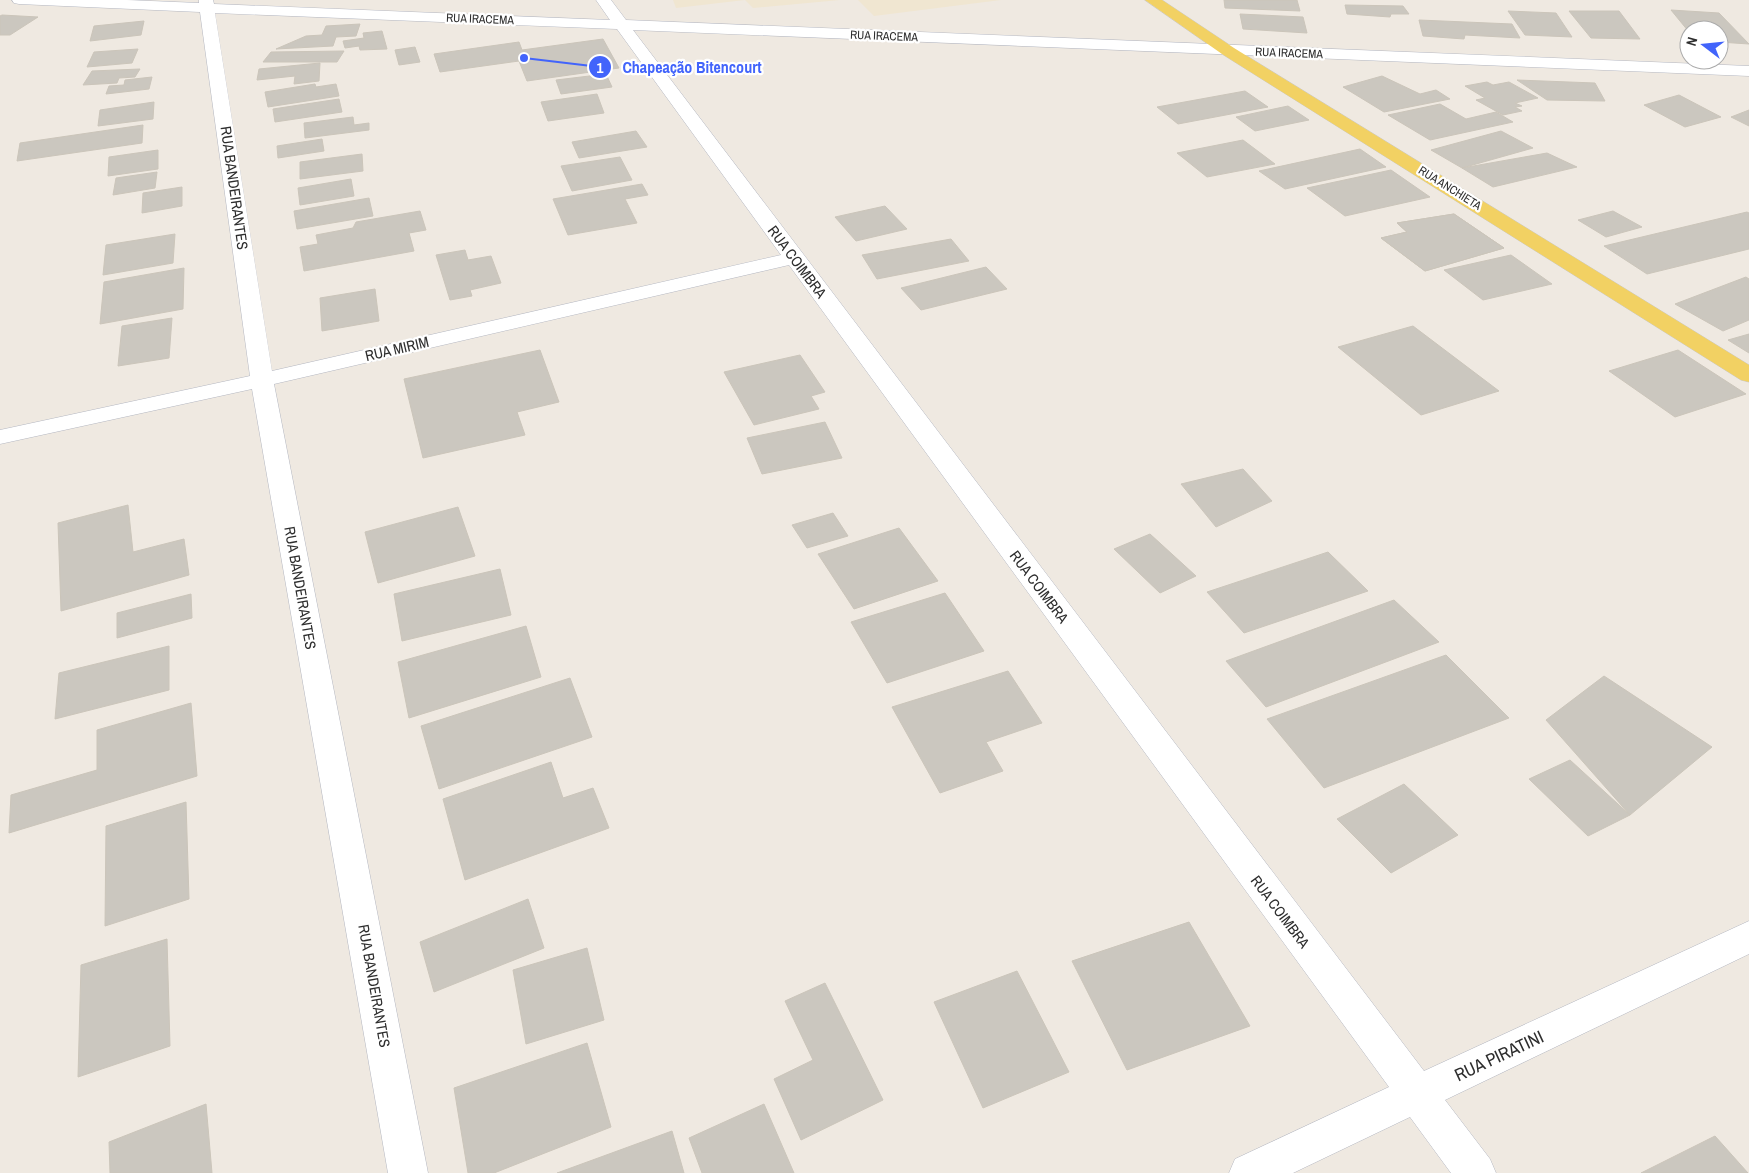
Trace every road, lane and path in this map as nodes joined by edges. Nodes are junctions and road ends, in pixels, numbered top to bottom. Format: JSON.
{"nodes":[{"id":1,"x":20,"y":0,"type":"edge"},
{"id":2,"x":602,"y":0,"type":"edge"},
{"id":3,"x":1152,"y":0,"type":"edge"},
{"id":4,"x":207,"y":4,"type":"edge"},
{"id":5,"x":620,"y":25,"type":"junction"},
{"id":6,"x":1228,"y":51,"type":"junction"},
{"id":7,"x":1749,"y":71,"type":"edge"},
{"id":8,"x":794,"y":258,"type":"junction"},
{"id":9,"x":1749,"y":375,"type":"edge"},
{"id":10,"x":262,"y":380,"type":"junction"},
{"id":11,"x":0,"y":437,"type":"edge"},
{"id":12,"x":1749,"y":938,"type":"edge"},
{"id":13,"x":1417,"y":1095,"type":"junction"},
{"id":14,"x":408,"y":1173,"type":"edge"},
{"id":15,"x":1250,"y":1173,"type":"edge"},
{"id":16,"x":1476,"y":1173,"type":"edge"}],
"edges":[{"from":1,"to":4,"type":"street","name":"RUA IRACEMA"},
{"from":2,"to":5,"type":"street","name":"RUA COIMBRA"},
{"from":3,"to":6,"type":"main road","name":"RUA ANCHIETA"},
{"from":4,"to":5,"type":"street","name":"RUA IRACEMA"},
{"from":4,"to":10,"type":"street","name":"RUA BANDEIRANTES"},
{"from":5,"to":6,"type":"street","name":"RUA IRACEMA"},
{"from":5,"to":8,"type":"street","name":"RUA COIMBRA"},
{"from":6,"to":7,"type":"street","name":"RUA IRACEMA"},
{"from":6,"to":9,"type":"main road","name":"RUA ANCHIETA"},
{"from":8,"to":10,"type":"street","name":"RUA MIRIM"},
{"from":8,"to":13,"type":"street","name":"RUA COIMBRA"},
{"from":10,"to":11,"type":"street","name":"RUA MIRIM"},
{"from":10,"to":14,"type":"street","name":"RUA BANDEIRANTES"},
{"from":12,"to":13,"type":"street","name":"RUA PIRATINI"},
{"from":13,"to":15,"type":"street","name":"RUA PIRATINI"},
{"from":13,"to":16,"type":"street","name":"RUA COIMBRA"}]}
